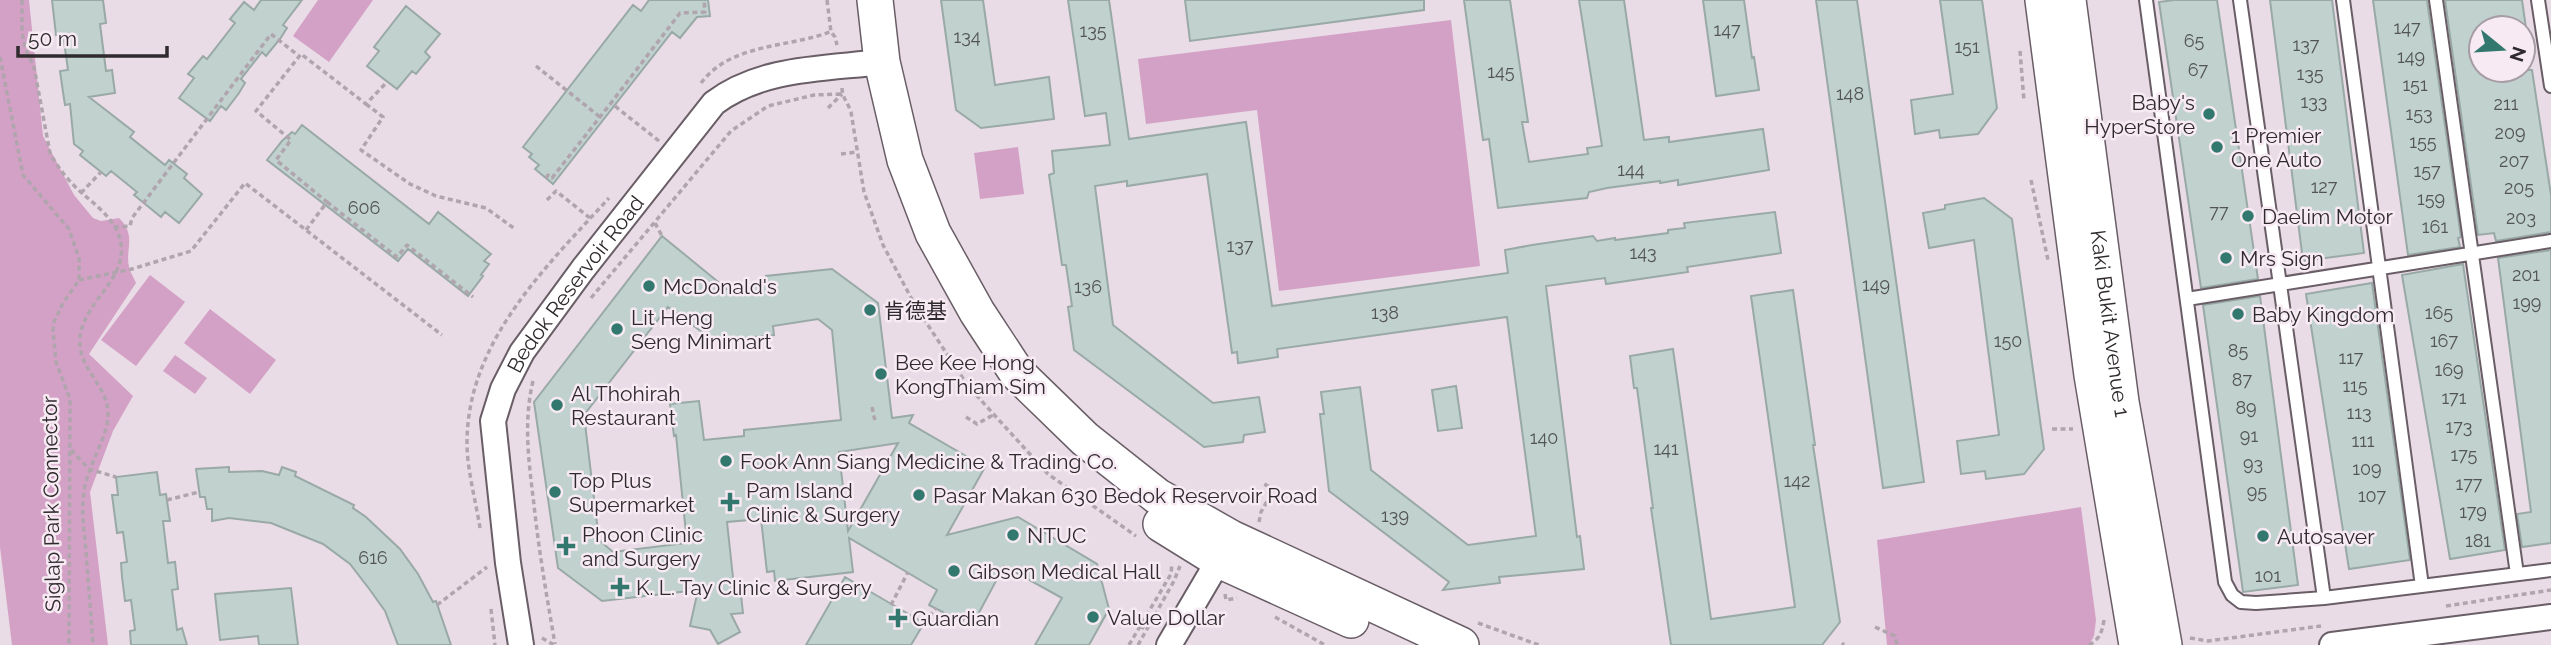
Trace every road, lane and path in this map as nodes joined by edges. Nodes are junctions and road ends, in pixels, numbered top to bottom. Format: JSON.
{"nodes":[{"id":1,"x":22,"y":0,"type":"edge"},
{"id":2,"x":704,"y":0,"type":"edge"},
{"id":3,"x":827,"y":0,"type":"edge"},
{"id":4,"x":855,"y":0,"type":"edge"},
{"id":5,"x":875,"y":0,"type":"edge"},
{"id":6,"x":2043,"y":0,"type":"edge"},
{"id":7,"x":2068,"y":0,"type":"edge"},
{"id":8,"x":2146,"y":0,"type":"edge"},
{"id":9,"x":2240,"y":0,"type":"edge"},
{"id":10,"x":2343,"y":0,"type":"edge"},
{"id":11,"x":2437,"y":0,"type":"edge"},
{"id":12,"x":2538,"y":0,"type":"edge"},
{"id":13,"x":835,"y":37,"type":"dead end"},
{"id":14,"x":299,"y":56,"type":"junction"},
{"id":15,"x":0,"y":57,"type":"edge"},
{"id":16,"x":873,"y":63,"type":"junction"},
{"id":17,"x":536,"y":66,"type":"dead end"},
{"id":18,"x":387,"y":82,"type":"dead end"},
{"id":19,"x":2551,"y":86,"type":"edge"},
{"id":20,"x":817,"y":89,"type":"dead end"},
{"id":21,"x":842,"y":94,"type":"junction"},
{"id":22,"x":611,"y":103,"type":"junction"},
{"id":23,"x":366,"y":104,"type":"junction"},
{"id":24,"x":828,"y":108,"type":"dead end"},
{"id":25,"x":600,"y":117,"type":"junction"},
{"id":26,"x":675,"y":152,"type":"junction"},
{"id":27,"x":857,"y":152,"type":"dead end"},
{"id":28,"x":841,"y":154,"type":"dead end"},
{"id":29,"x":101,"y":172,"type":"dead end"},
{"id":30,"x":546,"y":178,"type":"dead end"},
{"id":31,"x":81,"y":193,"type":"junction"},
{"id":32,"x":547,"y":200,"type":"dead end"},
{"id":33,"x":327,"y":202,"type":"junction"},
{"id":34,"x":590,"y":218,"type":"dead end"},
{"id":35,"x":654,"y":223,"type":"junction"},
{"id":36,"x":114,"y":227,"type":"junction"},
{"id":37,"x":515,"y":229,"type":"dead end"},
{"id":38,"x":306,"y":230,"type":"junction"},
{"id":39,"x":662,"y":236,"type":"dead end"},
{"id":40,"x":2551,"y":241,"type":"edge"},
{"id":41,"x":2473,"y":254,"type":"junction"},
{"id":42,"x":2379,"y":269,"type":"junction"},
{"id":43,"x":118,"y":272,"type":"junction"},
{"id":44,"x":79,"y":280,"type":"junction"},
{"id":45,"x":2280,"y":284,"type":"junction"},
{"id":46,"x":473,"y":297,"type":"dead end"},
{"id":47,"x":2187,"y":299,"type":"junction"},
{"id":48,"x":586,"y":304,"type":"dead end"},
{"id":49,"x":442,"y":335,"type":"dead end"},
{"id":50,"x":534,"y":380,"type":"dead end"},
{"id":51,"x":872,"y":407,"type":"dead end"},
{"id":52,"x":993,"y":415,"type":"dead end"},
{"id":53,"x":966,"y":417,"type":"dead end"},
{"id":54,"x":875,"y":421,"type":"dead end"},
{"id":55,"x":2052,"y":429,"type":"dead end"},
{"id":56,"x":2079,"y":429,"type":"dead end"},
{"id":57,"x":70,"y":449,"type":"junction"},
{"id":58,"x":89,"y":469,"type":"junction"},
{"id":59,"x":116,"y":477,"type":"dead end"},
{"id":60,"x":199,"y":492,"type":"dead end"},
{"id":61,"x":167,"y":500,"type":"dead end"},
{"id":62,"x":1224,"y":562,"type":"junction"},
{"id":63,"x":1172,"y":563,"type":"dead end"},
{"id":64,"x":1181,"y":564,"type":"dead end"},
{"id":65,"x":487,"y":567,"type":"dead end"},
{"id":66,"x":2551,"y":570,"type":"edge"},
{"id":67,"x":908,"y":572,"type":"dead end"},
{"id":68,"x":2516,"y":574,"type":"junction"},
{"id":69,"x":2422,"y":586,"type":"junction"},
{"id":70,"x":2551,"y":590,"type":"edge"},
{"id":71,"x":2324,"y":598,"type":"junction"},
{"id":72,"x":1245,"y":599,"type":"dead end"},
{"id":73,"x":437,"y":605,"type":"dead end"},
{"id":74,"x":891,"y":605,"type":"dead end"},
{"id":75,"x":2445,"y":606,"type":"dead end"},
{"id":76,"x":936,"y":608,"type":"dead end"},
{"id":77,"x":1266,"y":612,"type":"dead end"},
{"id":78,"x":1126,"y":616,"type":"dead end"},
{"id":79,"x":2551,"y":617,"type":"edge"},
{"id":80,"x":923,"y":623,"type":"dead end"},
{"id":81,"x":1140,"y":626,"type":"junction"},
{"id":82,"x":1875,"y":627,"type":"dead end"},
{"id":83,"x":1146,"y":630,"type":"junction"},
{"id":84,"x":2101,"y":633,"type":"dead end"},
{"id":85,"x":2329,"y":635,"type":"edge"},
{"id":86,"x":530,"y":641,"type":"edge"},
{"id":87,"x":2175,"y":641,"type":"edge"},
{"id":88,"x":69,"y":645,"type":"edge"},
{"id":89,"x":93,"y":645,"type":"edge"},
{"id":90,"x":554,"y":645,"type":"edge"},
{"id":91,"x":1129,"y":645,"type":"edge"},
{"id":92,"x":1138,"y":645,"type":"edge"},
{"id":93,"x":1169,"y":645,"type":"edge"},
{"id":94,"x":1325,"y":645,"type":"edge"},
{"id":95,"x":1406,"y":645,"type":"edge"},
{"id":96,"x":1461,"y":645,"type":"edge"},
{"id":97,"x":1897,"y":645,"type":"edge"},
{"id":98,"x":2089,"y":645,"type":"edge"},
{"id":99,"x":2137,"y":645,"type":"edge"}],
"edges":[{"from":1,"to":31,"type":"path"},
{"from":2,"to":22,"type":"path"},
{"from":3,"to":13,"type":"path"},
{"from":4,"to":16,"type":"main road"},
{"from":5,"to":16,"type":"main road"},
{"from":6,"to":99,"type":"main road","name":"Kaki Bukit Avenue 1"},
{"from":7,"to":87,"type":"main road","name":"Kaki Bukit Avenue 1"},
{"from":8,"to":47,"type":"lane"},
{"from":9,"to":45,"type":"lane"},
{"from":10,"to":42,"type":"lane"},
{"from":11,"to":41,"type":"lane"},
{"from":12,"to":19,"type":"lane"},
{"from":14,"to":23,"type":"path"},
{"from":14,"to":33,"type":"path"},
{"from":14,"to":36,"type":"path"},
{"from":15,"to":44,"type":"path"},
{"from":16,"to":26,"type":"street","name":"Bedok Reservoir Road"},
{"from":16,"to":62,"type":"main road"},
{"from":17,"to":25,"type":"path"},
{"from":18,"to":23,"type":"path"},
{"from":20,"to":21,"type":"path"},
{"from":21,"to":24,"type":"path"},
{"from":21,"to":35,"type":"path"},
{"from":22,"to":25,"type":"path"},
{"from":22,"to":26,"type":"path"},
{"from":23,"to":37,"type":"path"},
{"from":25,"to":30,"type":"path"},
{"from":26,"to":86,"type":"street","name":"Bedok Reservoir Road"},
{"from":27,"to":28,"type":"path"},
{"from":29,"to":31,"type":"path"},
{"from":31,"to":36,"type":"path"},
{"from":32,"to":34,"type":"path"},
{"from":33,"to":38,"type":"path"},
{"from":33,"to":46,"type":"path"},
{"from":35,"to":39,"type":"path"},
{"from":35,"to":48,"type":"path"},
{"from":36,"to":43,"type":"path"},
{"from":38,"to":43,"type":"path"},
{"from":38,"to":49,"type":"path"},
{"from":40,"to":41,"type":"lane"},
{"from":41,"to":42,"type":"lane"},
{"from":41,"to":68,"type":"lane"},
{"from":42,"to":45,"type":"lane"},
{"from":42,"to":69,"type":"lane"},
{"from":43,"to":44,"type":"path"},
{"from":43,"to":58,"type":"path"},
{"from":44,"to":57,"type":"path","name":"Siglap Park Connector"},
{"from":45,"to":47,"type":"lane"},
{"from":45,"to":71,"type":"lane"},
{"from":47,"to":71,"type":"lane"},
{"from":50,"to":90,"type":"path"},
{"from":51,"to":54,"type":"path"},
{"from":52,"to":53,"type":"path"},
{"from":55,"to":56,"type":"path"},
{"from":57,"to":58,"type":"path"},
{"from":57,"to":88,"type":"path","name":"Siglap Park Connector"},
{"from":58,"to":59,"type":"path"},
{"from":58,"to":89,"type":"path"},
{"from":60,"to":61,"type":"path"},
{"from":62,"to":72,"type":"path"},
{"from":62,"to":93,"type":"street"},
{"from":62,"to":95,"type":"main road"},
{"from":62,"to":96,"type":"main road"},
{"from":63,"to":81,"type":"path"},
{"from":64,"to":83,"type":"path"},
{"from":65,"to":73,"type":"path"},
{"from":66,"to":68,"type":"lane"},
{"from":67,"to":74,"type":"path"},
{"from":68,"to":69,"type":"lane"},
{"from":69,"to":71,"type":"lane"},
{"from":70,"to":75,"type":"path"},
{"from":76,"to":80,"type":"path"},
{"from":77,"to":94,"type":"path"},
{"from":78,"to":81,"type":"path"},
{"from":79,"to":85,"type":"street"},
{"from":81,"to":83,"type":"path"},
{"from":81,"to":91,"type":"path"},
{"from":82,"to":97,"type":"path"},
{"from":83,"to":92,"type":"path"},
{"from":84,"to":98,"type":"path"},
{"from":85,"to":87,"type":"path"},
{"from":86,"to":90,"type":"path"}]}
